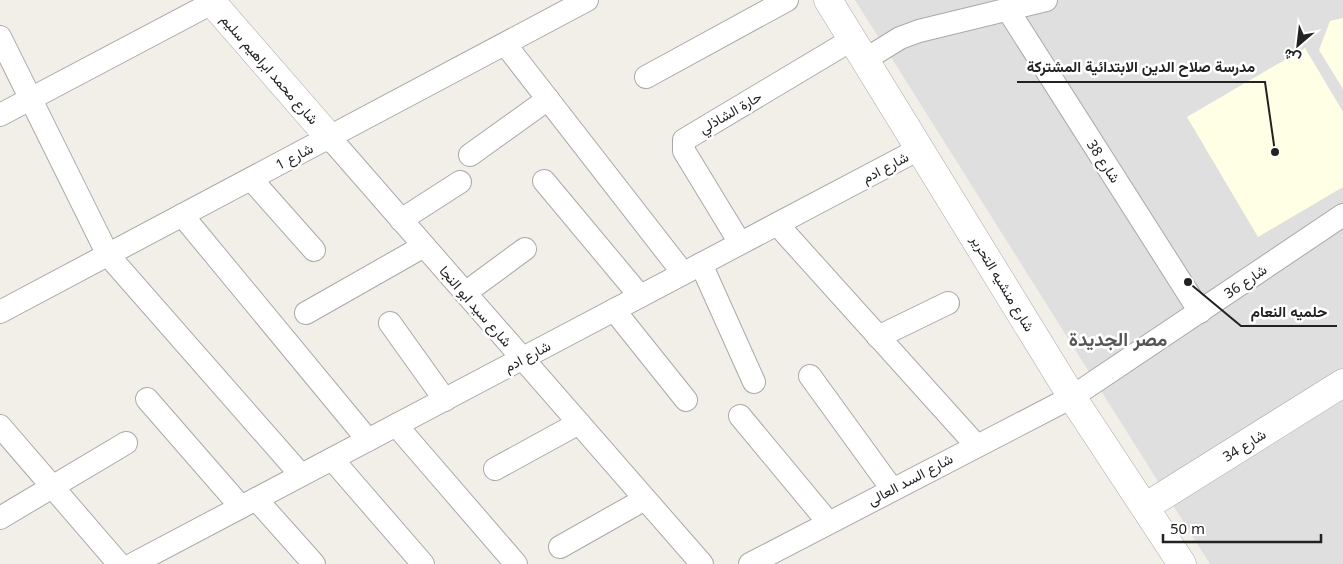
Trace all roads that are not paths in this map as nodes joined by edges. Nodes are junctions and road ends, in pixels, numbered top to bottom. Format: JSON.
{"nodes":[{"id":1,"x":587,"y":0,"type":"edge"},
{"id":2,"x":787,"y":0,"type":"edge"},
{"id":3,"x":828,"y":0,"type":"edge"},
{"id":4,"x":1046,"y":0,"type":"edge"},
{"id":5,"x":211,"y":1,"type":"edge"},
{"id":6,"x":1008,"y":10,"type":"junction"},
{"id":7,"x":0,"y":37,"type":"edge"},
{"id":8,"x":505,"y":44,"type":"junction"},
{"id":9,"x":860,"y":49,"type":"junction"},
{"id":10,"x":646,"y":77,"type":"dead end"},
{"id":11,"x":31,"y":99,"type":"junction"},
{"id":12,"x":548,"y":99,"type":"junction"},
{"id":13,"x":0,"y":115,"type":"edge"},
{"id":14,"x":330,"y":138,"type":"junction"},
{"id":15,"x":921,"y":148,"type":"junction"},
{"id":16,"x":470,"y":156,"type":"dead end"},
{"id":17,"x":251,"y":178,"type":"junction"},
{"id":18,"x":544,"y":181,"type":"dead end"},
{"id":19,"x":460,"y":182,"type":"dead end"},
{"id":20,"x":182,"y":215,"type":"junction"},
{"id":21,"x":1343,"y":216,"type":"edge"},
{"id":22,"x":401,"y":220,"type":"junction"},
{"id":23,"x":777,"y":224,"type":"junction"},
{"id":24,"x":740,"y":243,"type":"junction"},
{"id":25,"x":424,"y":246,"type":"junction"},
{"id":26,"x":525,"y":249,"type":"dead end"},
{"id":27,"x":314,"y":250,"type":"dead end"},
{"id":28,"x":108,"y":255,"type":"junction"},
{"id":29,"x":692,"y":269,"type":"junction"},
{"id":30,"x":465,"y":293,"type":"junction"},
{"id":31,"x":640,"y":296,"type":"junction"},
{"id":32,"x":948,"y":303,"type":"dead end"},
{"id":33,"x":614,"y":310,"type":"junction"},
{"id":34,"x":0,"y":312,"type":"edge"},
{"id":35,"x":1200,"y":312,"type":"junction"},
{"id":36,"x":306,"y":313,"type":"dead end"},
{"id":37,"x":390,"y":323,"type":"dead end"},
{"id":38,"x":878,"y":336,"type":"junction"},
{"id":39,"x":522,"y":358,"type":"junction"},
{"id":40,"x":810,"y":376,"type":"dead end"},
{"id":41,"x":754,"y":382,"type":"dead end"},
{"id":42,"x":1343,"y":382,"type":"edge"},
{"id":43,"x":1072,"y":397,"type":"junction"},
{"id":44,"x":147,"y":399,"type":"dead end"},
{"id":45,"x":445,"y":400,"type":"junction"},
{"id":46,"x":686,"y":400,"type":"dead end"},
{"id":47,"x":740,"y":416,"type":"dead end"},
{"id":48,"x":579,"y":423,"type":"junction"},
{"id":49,"x":396,"y":425,"type":"junction"},
{"id":50,"x":0,"y":426,"type":"edge"},
{"id":51,"x":368,"y":440,"type":"junction"},
{"id":52,"x":126,"y":443,"type":"dead end"},
{"id":53,"x":976,"y":445,"type":"junction"},
{"id":54,"x":332,"y":459,"type":"junction"},
{"id":55,"x":495,"y":469,"type":"dead end"},
{"id":56,"x":301,"y":475,"type":"junction"},
{"id":57,"x":53,"y":487,"type":"junction"},
{"id":58,"x":892,"y":489,"type":"junction"},
{"id":59,"x":645,"y":499,"type":"junction"},
{"id":60,"x":249,"y":503,"type":"junction"},
{"id":61,"x":1146,"y":507,"type":"junction"},
{"id":62,"x":0,"y":518,"type":"edge"},
{"id":63,"x":828,"y":522,"type":"junction"},
{"id":64,"x":560,"y":547,"type":"dead end"},
{"id":65,"x":119,"y":564,"type":"edge"},
{"id":66,"x":133,"y":564,"type":"edge"},
{"id":67,"x":314,"y":564,"type":"edge"},
{"id":68,"x":423,"y":564,"type":"edge"},
{"id":69,"x":516,"y":564,"type":"edge"},
{"id":70,"x":702,"y":564,"type":"edge"},
{"id":71,"x":750,"y":564,"type":"edge"},
{"id":72,"x":1182,"y":564,"type":"edge"}],
"edges":[{"from":1,"to":8,"type":"street","name":"شارع 1"},
{"from":2,"to":10,"type":"street"},
{"from":3,"to":9,"type":"street","name":"شارع منشيه التحرير"},
{"from":4,"to":6,"type":"street"},
{"from":5,"to":11,"type":"street"},
{"from":5,"to":14,"type":"street","name":"شارع محمد ابراهيم سليم"},
{"from":6,"to":9,"type":"street"},
{"from":6,"to":35,"type":"street","name":"شارع 38"},
{"from":7,"to":11,"type":"street"},
{"from":8,"to":12,"type":"street"},
{"from":8,"to":14,"type":"street","name":"شارع 1"},
{"from":9,"to":15,"type":"street","name":"شارع منشيه التحرير"},
{"from":9,"to":24,"type":"street","name":"حارة الشاذلي"},
{"from":11,"to":13,"type":"street"},
{"from":11,"to":28,"type":"street"},
{"from":12,"to":16,"type":"street"},
{"from":12,"to":29,"type":"street"},
{"from":14,"to":17,"type":"street","name":"شارع 1"},
{"from":14,"to":22,"type":"street","name":"شارع سيد ابو النجا"},
{"from":15,"to":23,"type":"street","name":"شارع ادم"},
{"from":15,"to":43,"type":"street","name":"شارع منشيه التحرير"},
{"from":17,"to":20,"type":"street","name":"شارع 1"},
{"from":17,"to":27,"type":"street"},
{"from":18,"to":31,"type":"street"},
{"from":19,"to":22,"type":"street"},
{"from":20,"to":28,"type":"street","name":"شارع 1"},
{"from":20,"to":51,"type":"street"},
{"from":21,"to":35,"type":"street","name":"شارع 36"},
{"from":22,"to":25,"type":"street","name":"شارع سيد ابو النجا"},
{"from":23,"to":24,"type":"street","name":"شارع ادم"},
{"from":23,"to":38,"type":"street"},
{"from":24,"to":29,"type":"street","name":"شارع ادم"},
{"from":25,"to":30,"type":"street","name":"شارع سيد ابو النجا"},
{"from":25,"to":36,"type":"street"},
{"from":26,"to":30,"type":"street"},
{"from":28,"to":34,"type":"street","name":"شارع 1"},
{"from":28,"to":56,"type":"street"},
{"from":29,"to":31,"type":"street","name":"شارع ادم"},
{"from":29,"to":41,"type":"street"},
{"from":30,"to":39,"type":"street","name":"شارع سيد ابو النجا"},
{"from":31,"to":33,"type":"street","name":"شارع ادم"},
{"from":32,"to":38,"type":"street"},
{"from":33,"to":39,"type":"street","name":"شارع ادم"},
{"from":33,"to":46,"type":"street"},
{"from":35,"to":43,"type":"street","name":"شارع 36"},
{"from":37,"to":45,"type":"street"},
{"from":38,"to":53,"type":"street"},
{"from":39,"to":45,"type":"street","name":"شارع ادم"},
{"from":39,"to":48,"type":"street","name":"شارع سيد ابو النجا"},
{"from":40,"to":58,"type":"street"},
{"from":42,"to":61,"type":"street","name":"شارع 34"},
{"from":43,"to":53,"type":"street","name":"شارع السد العالى"},
{"from":43,"to":61,"type":"street","name":"شارع منشيه التحرير"},
{"from":44,"to":60,"type":"street"},
{"from":45,"to":49,"type":"street","name":"شارع ادم"},
{"from":47,"to":63,"type":"street"},
{"from":48,"to":55,"type":"street"},
{"from":48,"to":59,"type":"street","name":"شارع سيد ابو النجا"},
{"from":49,"to":51,"type":"street","name":"شارع ادم"},
{"from":49,"to":69,"type":"street"},
{"from":50,"to":57,"type":"street"},
{"from":51,"to":54,"type":"street","name":"شارع ادم"},
{"from":52,"to":57,"type":"street"},
{"from":53,"to":58,"type":"street","name":"شارع السد العالى"},
{"from":54,"to":56,"type":"street","name":"شارع ادم"},
{"from":54,"to":68,"type":"street"},
{"from":56,"to":60,"type":"street","name":"شارع ادم"},
{"from":57,"to":62,"type":"street"},
{"from":57,"to":65,"type":"street"},
{"from":58,"to":63,"type":"street","name":"شارع السد العالى"},
{"from":59,"to":64,"type":"street"},
{"from":59,"to":70,"type":"street","name":"شارع سيد ابو النجا"},
{"from":60,"to":66,"type":"street","name":"شارع ادم"},
{"from":60,"to":67,"type":"street"},
{"from":61,"to":72,"type":"street","name":"شارع منشيه التحرير"},
{"from":63,"to":71,"type":"street","name":"شارع السد العالى"}]}
